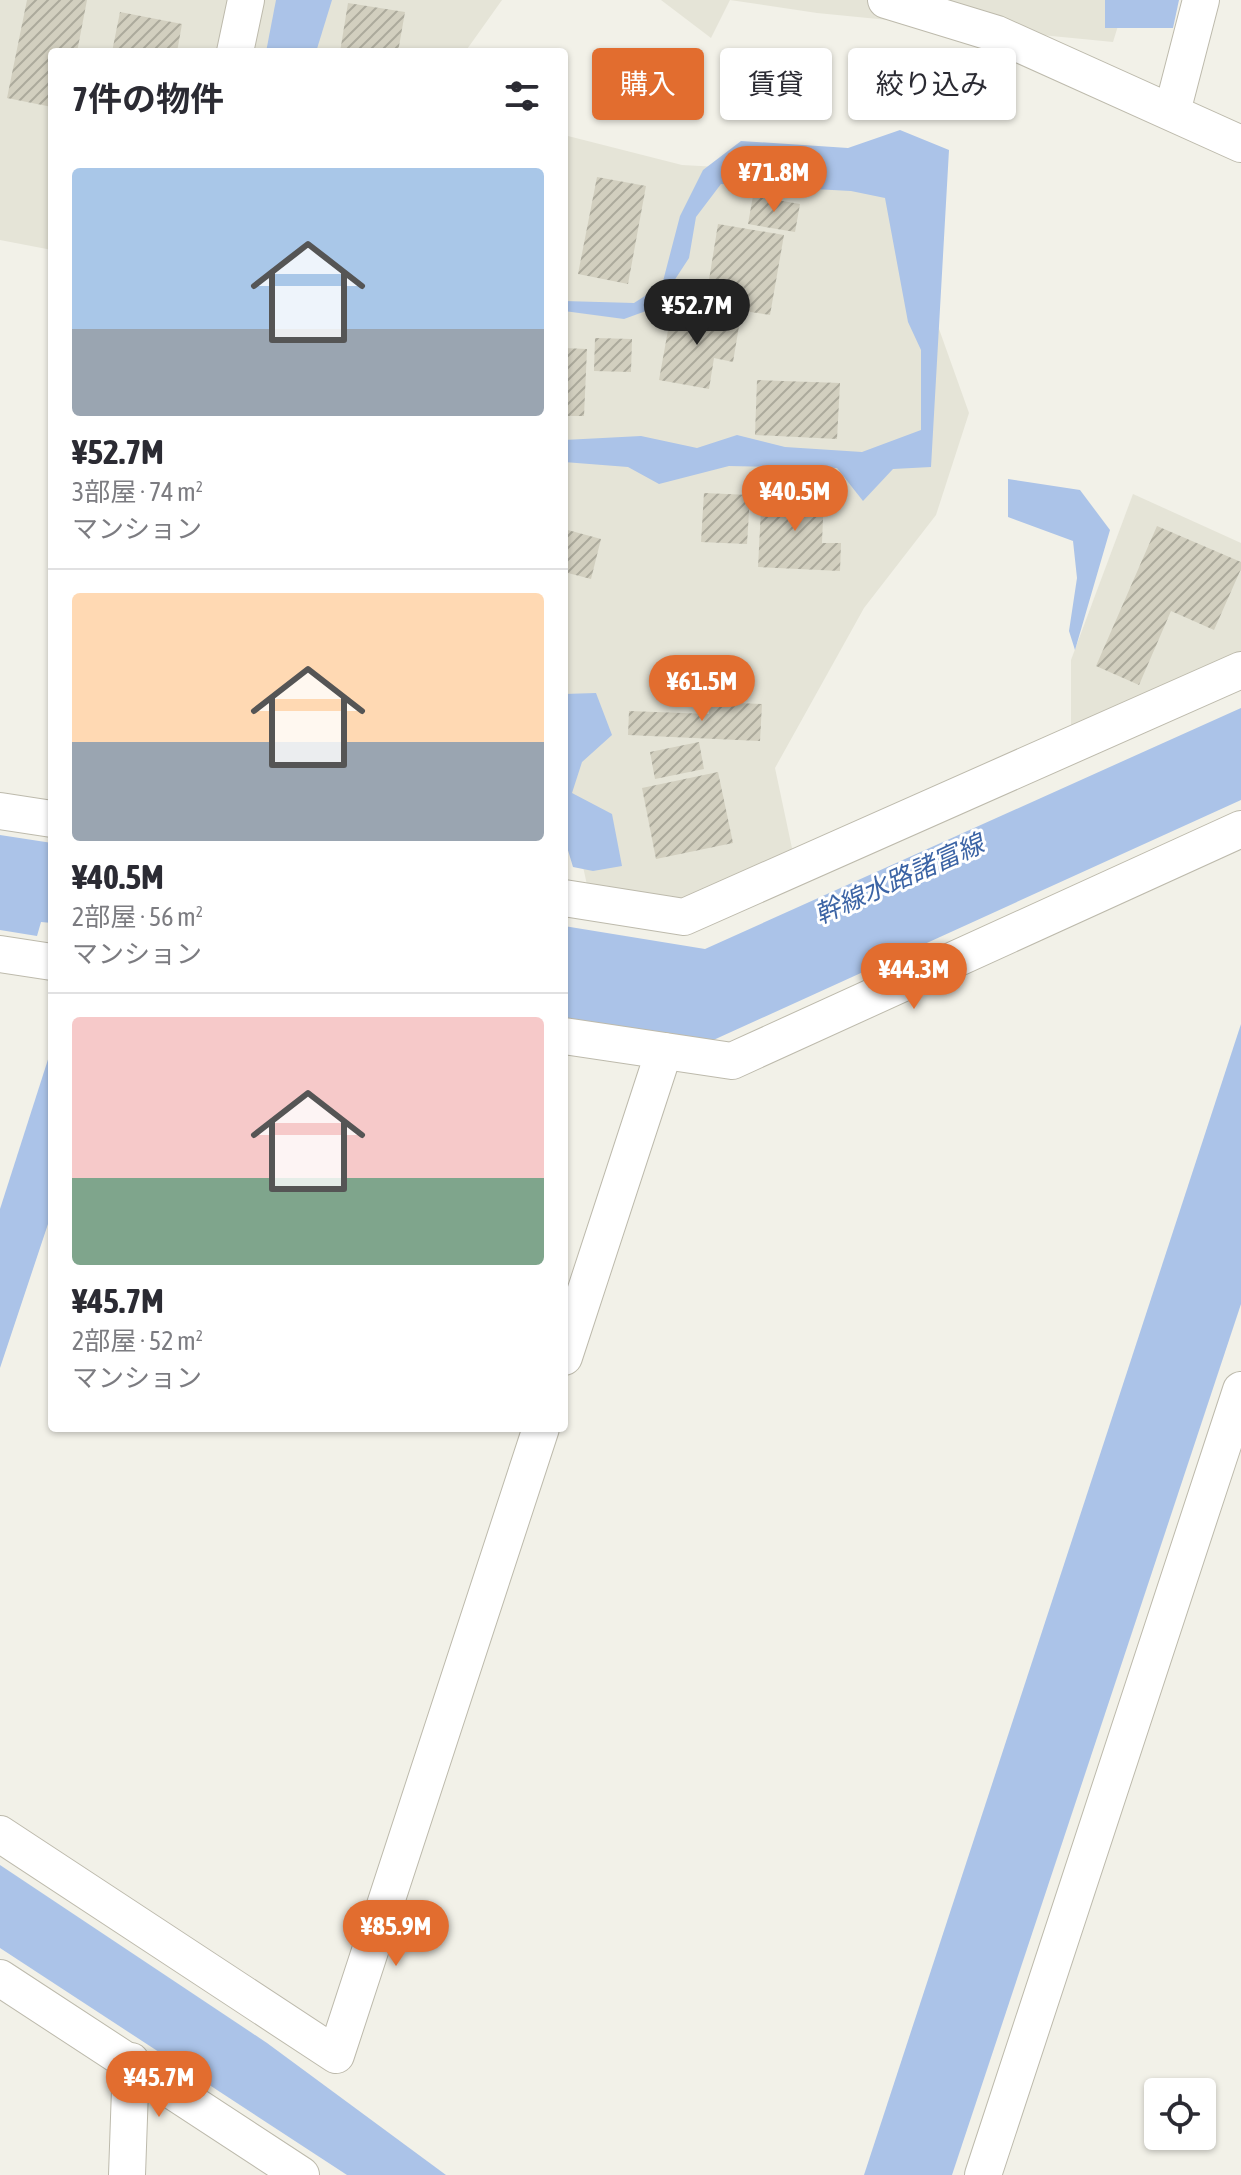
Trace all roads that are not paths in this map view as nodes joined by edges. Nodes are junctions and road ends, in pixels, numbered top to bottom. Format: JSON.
{"nodes":[{"id":1,"x":246,"y":0,"type":"edge"},
{"id":2,"x":1201,"y":0,"type":"edge"},
{"id":3,"x":891,"y":1,"type":"edge"},
{"id":4,"x":236,"y":48,"type":"edge"},
{"id":5,"x":1172,"y":112,"type":"junction"},
{"id":6,"x":1241,"y":144,"type":"edge"},
{"id":7,"x":1241,"y":670,"type":"edge"},
{"id":8,"x":0,"y":811,"type":"edge"},
{"id":9,"x":48,"y":818,"type":"edge"},
{"id":10,"x":1241,"y":829,"type":"edge"},
{"id":11,"x":568,"y":899,"type":"edge"},
{"id":12,"x":0,"y":954,"type":"edge"},
{"id":13,"x":48,"y":961,"type":"edge"},
{"id":14,"x":568,"y":1037,"type":"edge"},
{"id":15,"x":664,"y":1051,"type":"junction"},
{"id":16,"x":568,"y":1345,"type":"edge"},
{"id":17,"x":1241,"y":1390,"type":"edge"},
{"id":18,"x":540,"y":1432,"type":"edge"},
{"id":19,"x":0,"y":1834,"type":"edge"},
{"id":20,"x":0,"y":1978,"type":"edge"},
{"id":21,"x":131,"y":2061,"type":"junction"},
{"id":22,"x":127,"y":2175,"type":"edge"},
{"id":23,"x":301,"y":2175,"type":"edge"},
{"id":24,"x":983,"y":2175,"type":"edge"}],
"edges":[{"from":1,"to":4,"type":"street"},
{"from":2,"to":5,"type":"street"},
{"from":3,"to":5,"type":"street"},
{"from":5,"to":6,"type":"street"},
{"from":7,"to":11,"type":"street"},
{"from":8,"to":9,"type":"street"},
{"from":10,"to":15,"type":"street"},
{"from":12,"to":13,"type":"street"},
{"from":14,"to":15,"type":"street"},
{"from":15,"to":16,"type":"street"},
{"from":17,"to":24,"type":"street"},
{"from":18,"to":19,"type":"street"},
{"from":20,"to":21,"type":"street"},
{"from":21,"to":22,"type":"street"},
{"from":21,"to":23,"type":"street"}]}
